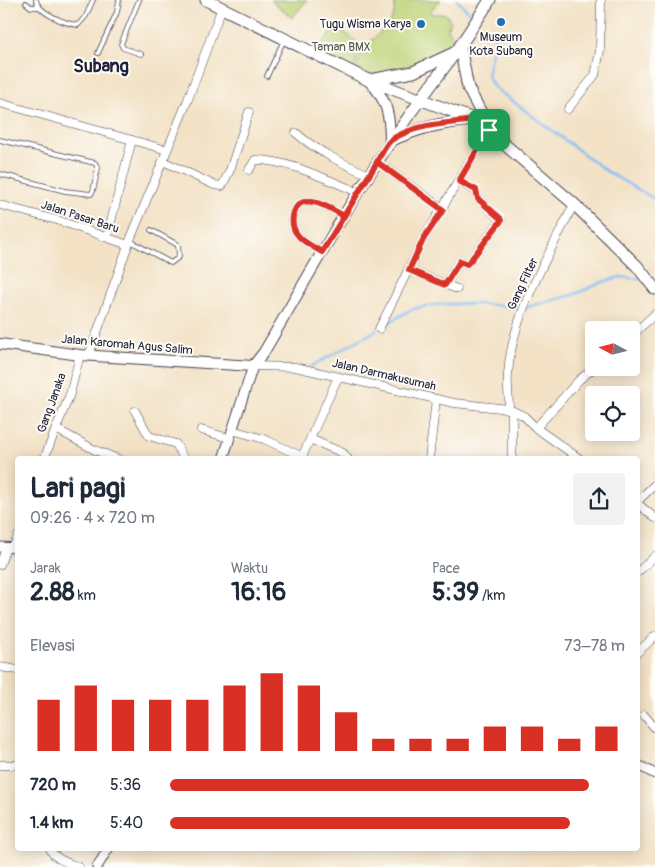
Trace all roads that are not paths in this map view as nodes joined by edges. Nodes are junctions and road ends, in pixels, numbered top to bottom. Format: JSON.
{"nodes":[{"id":1,"x":36,"y":0,"type":"edge"},
{"id":2,"x":93,"y":0,"type":"edge"},
{"id":3,"x":119,"y":0,"type":"edge"},
{"id":4,"x":139,"y":0,"type":"edge"},
{"id":5,"x":206,"y":0,"type":"edge"},
{"id":6,"x":490,"y":0,"type":"edge"},
{"id":7,"x":601,"y":0,"type":"edge"},
{"id":8,"x":26,"y":3,"type":"dead end"},
{"id":9,"x":38,"y":7,"type":"junction"},
{"id":10,"x":222,"y":7,"type":"junction"},
{"id":11,"x":285,"y":39,"type":"junction"},
{"id":12,"x":458,"y":49,"type":"junction"},
{"id":13,"x":98,"y":53,"type":"dead end"},
{"id":14,"x":141,"y":54,"type":"dead end"},
{"id":15,"x":267,"y":76,"type":"dead end"},
{"id":16,"x":368,"y":80,"type":"junction"},
{"id":17,"x":421,"y":99,"type":"junction"},
{"id":18,"x":0,"y":103,"type":"edge"},
{"id":19,"x":568,"y":109,"type":"dead end"},
{"id":20,"x":249,"y":112,"type":"dead end"},
{"id":21,"x":476,"y":120,"type":"junction"},
{"id":22,"x":489,"y":130,"type":"junction"},
{"id":23,"x":296,"y":134,"type":"dead end"},
{"id":24,"x":0,"y":140,"type":"edge"},
{"id":25,"x":132,"y":140,"type":"junction"},
{"id":26,"x":390,"y":141,"type":"junction"},
{"id":27,"x":167,"y":150,"type":"junction"},
{"id":28,"x":163,"y":161,"type":"junction"},
{"id":29,"x":377,"y":162,"type":"junction"},
{"id":30,"x":249,"y":170,"type":"dead end"},
{"id":31,"x":0,"y":174,"type":"edge"},
{"id":32,"x":369,"y":175,"type":"junction"},
{"id":33,"x":459,"y":181,"type":"junction"},
{"id":34,"x":358,"y":192,"type":"junction"},
{"id":35,"x":574,"y":204,"type":"junction"},
{"id":36,"x":0,"y":205,"type":"edge"},
{"id":37,"x":443,"y":210,"type":"junction"},
{"id":38,"x":344,"y":216,"type":"junction"},
{"id":39,"x":151,"y":230,"type":"dead end"},
{"id":40,"x":107,"y":237,"type":"junction"},
{"id":41,"x":129,"y":243,"type":"junction"},
{"id":42,"x":322,"y":252,"type":"junction"},
{"id":43,"x":409,"y":270,"type":"junction"},
{"id":44,"x":652,"y":283,"type":"edge"},
{"id":45,"x":445,"y":285,"type":"junction"},
{"id":46,"x":457,"y":289,"type":"dead end"},
{"id":47,"x":655,"y":314,"type":"edge"},
{"id":48,"x":640,"y":328,"type":"edge"},
{"id":49,"x":379,"y":329,"type":"dead end"},
{"id":50,"x":0,"y":344,"type":"edge"},
{"id":51,"x":84,"y":355,"type":"junction"},
{"id":52,"x":253,"y":366,"type":"junction"},
{"id":53,"x":585,"y":375,"type":"edge"},
{"id":54,"x":338,"y":377,"type":"junction"},
{"id":55,"x":436,"y":399,"type":"junction"},
{"id":56,"x":135,"y":410,"type":"dead end"},
{"id":57,"x":511,"y":410,"type":"junction"},
{"id":58,"x":536,"y":428,"type":"junction"},
{"id":59,"x":56,"y":429,"type":"junction"},
{"id":60,"x":201,"y":430,"type":"dead end"},
{"id":61,"x":231,"y":434,"type":"junction"},
{"id":62,"x":310,"y":439,"type":"junction"},
{"id":63,"x":45,"y":456,"type":"edge"},
{"id":64,"x":110,"y":456,"type":"edge"},
{"id":65,"x":182,"y":456,"type":"edge"},
{"id":66,"x":224,"y":456,"type":"edge"},
{"id":67,"x":299,"y":456,"type":"edge"},
{"id":68,"x":302,"y":456,"type":"edge"},
{"id":69,"x":345,"y":456,"type":"edge"},
{"id":70,"x":429,"y":456,"type":"edge"},
{"id":71,"x":512,"y":456,"type":"edge"},
{"id":72,"x":576,"y":456,"type":"edge"},
{"id":73,"x":655,"y":484,"type":"edge"},
{"id":74,"x":640,"y":500,"type":"edge"},
{"id":75,"x":640,"y":504,"type":"edge"},
{"id":76,"x":655,"y":518,"type":"edge"},
{"id":77,"x":9,"y":548,"type":"edge"},
{"id":78,"x":655,"y":556,"type":"edge"},
{"id":79,"x":0,"y":565,"type":"edge"},
{"id":80,"x":640,"y":570,"type":"edge"},
{"id":81,"x":655,"y":636,"type":"edge"},
{"id":82,"x":640,"y":650,"type":"edge"},
{"id":83,"x":0,"y":667,"type":"edge"},
{"id":84,"x":15,"y":670,"type":"edge"},
{"id":85,"x":644,"y":715,"type":"dead end"},
{"id":86,"x":655,"y":728,"type":"edge"},
{"id":87,"x":0,"y":765,"type":"edge"},
{"id":88,"x":15,"y":765,"type":"edge"},
{"id":89,"x":640,"y":766,"type":"edge"},
{"id":90,"x":654,"y":771,"type":"edge"},
{"id":91,"x":51,"y":851,"type":"edge"},
{"id":92,"x":107,"y":851,"type":"edge"},
{"id":93,"x":79,"y":867,"type":"edge"},
{"id":94,"x":97,"y":867,"type":"edge"}],
"edges":[{"from":1,"to":9,"type":"lane"},
{"from":2,"to":9,"type":"lane"},
{"from":3,"to":13,"type":"lane"},
{"from":4,"to":14,"type":"lane"},
{"from":5,"to":10,"type":"main road"},
{"from":6,"to":12,"type":"main road"},
{"from":7,"to":19,"type":"street"},
{"from":8,"to":9,"type":"lane"},
{"from":10,"to":11,"type":"main road"},
{"from":10,"to":27,"type":"street"},
{"from":11,"to":15,"type":"lane"},
{"from":11,"to":16,"type":"main road"},
{"from":12,"to":16,"type":"main road"},
{"from":12,"to":17,"type":"main road"},
{"from":12,"to":22,"type":"main road"},
{"from":16,"to":17,"type":"main road"},
{"from":16,"to":26,"type":"main road"},
{"from":17,"to":21,"type":"main road"},
{"from":17,"to":26,"type":"main road"},
{"from":18,"to":25,"type":"street"},
{"from":20,"to":28,"type":"street"},
{"from":21,"to":22,"type":"main road"},
{"from":21,"to":26,"type":"main road"},
{"from":22,"to":33,"type":"street"},
{"from":22,"to":35,"type":"main road"},
{"from":23,"to":32,"type":"street"},
{"from":24,"to":31,"type":"lane"},
{"from":25,"to":27,"type":"street"},
{"from":25,"to":40,"type":"street"},
{"from":26,"to":29,"type":"main road"},
{"from":27,"to":28,"type":"street"},
{"from":28,"to":41,"type":"street"},
{"from":29,"to":32,"type":"main road"},
{"from":29,"to":37,"type":"street"},
{"from":30,"to":34,"type":"street"},
{"from":32,"to":34,"type":"main road"},
{"from":33,"to":37,"type":"street"},
{"from":33,"to":45,"type":"street"},
{"from":34,"to":38,"type":"main road"},
{"from":35,"to":44,"type":"main road"},
{"from":35,"to":57,"type":"street","name":"Gang Filter"},
{"from":36,"to":40,"type":"street","name":"Jalan Pasar Baru"},
{"from":37,"to":43,"type":"street"},
{"from":38,"to":42,"type":"main road"},
{"from":38,"to":42,"type":"street"},
{"from":39,"to":41,"type":"lane"},
{"from":40,"to":41,"type":"street","name":"Jalan Pasar Baru"},
{"from":41,"to":51,"type":"street","name":"Jalan Pasar Baru"},
{"from":42,"to":52,"type":"main road"},
{"from":43,"to":45,"type":"street"},
{"from":43,"to":49,"type":"street"},
{"from":45,"to":46,"type":"street"},
{"from":47,"to":48,"type":"street"},
{"from":50,"to":51,"type":"main road","name":"Jalan Karomah Agus Salim"},
{"from":51,"to":52,"type":"main road","name":"Jalan Karomah Agus Salim"},
{"from":51,"to":59,"type":"street","name":"Gang Janaka"},
{"from":52,"to":54,"type":"street","name":"Jalan Darmakusumah"},
{"from":52,"to":61,"type":"street"},
{"from":53,"to":58,"type":"street"},
{"from":54,"to":55,"type":"street","name":"Jalan Darmakusumah"},
{"from":54,"to":62,"type":"street"},
{"from":55,"to":57,"type":"street","name":"Jalan Darmakusumah"},
{"from":55,"to":70,"type":"street"},
{"from":56,"to":65,"type":"street"},
{"from":57,"to":58,"type":"street"},
{"from":57,"to":71,"type":"street","name":"Gang Filter"},
{"from":58,"to":72,"type":"street"},
{"from":59,"to":63,"type":"street","name":"Gang Janaka"},
{"from":59,"to":64,"type":"street"},
{"from":60,"to":61,"type":"street"},
{"from":61,"to":66,"type":"street"},
{"from":61,"to":67,"type":"street"},
{"from":62,"to":68,"type":"street"},
{"from":62,"to":69,"type":"street"},
{"from":73,"to":74,"type":"street"},
{"from":75,"to":76,"type":"street"},
{"from":77,"to":79,"type":"street"},
{"from":78,"to":80,"type":"street"},
{"from":81,"to":82,"type":"street"},
{"from":83,"to":84,"type":"street"},
{"from":85,"to":86,"type":"street"},
{"from":87,"to":88,"type":"street"},
{"from":89,"to":90,"type":"street"},
{"from":91,"to":93,"type":"street"},
{"from":92,"to":94,"type":"street"}]}
